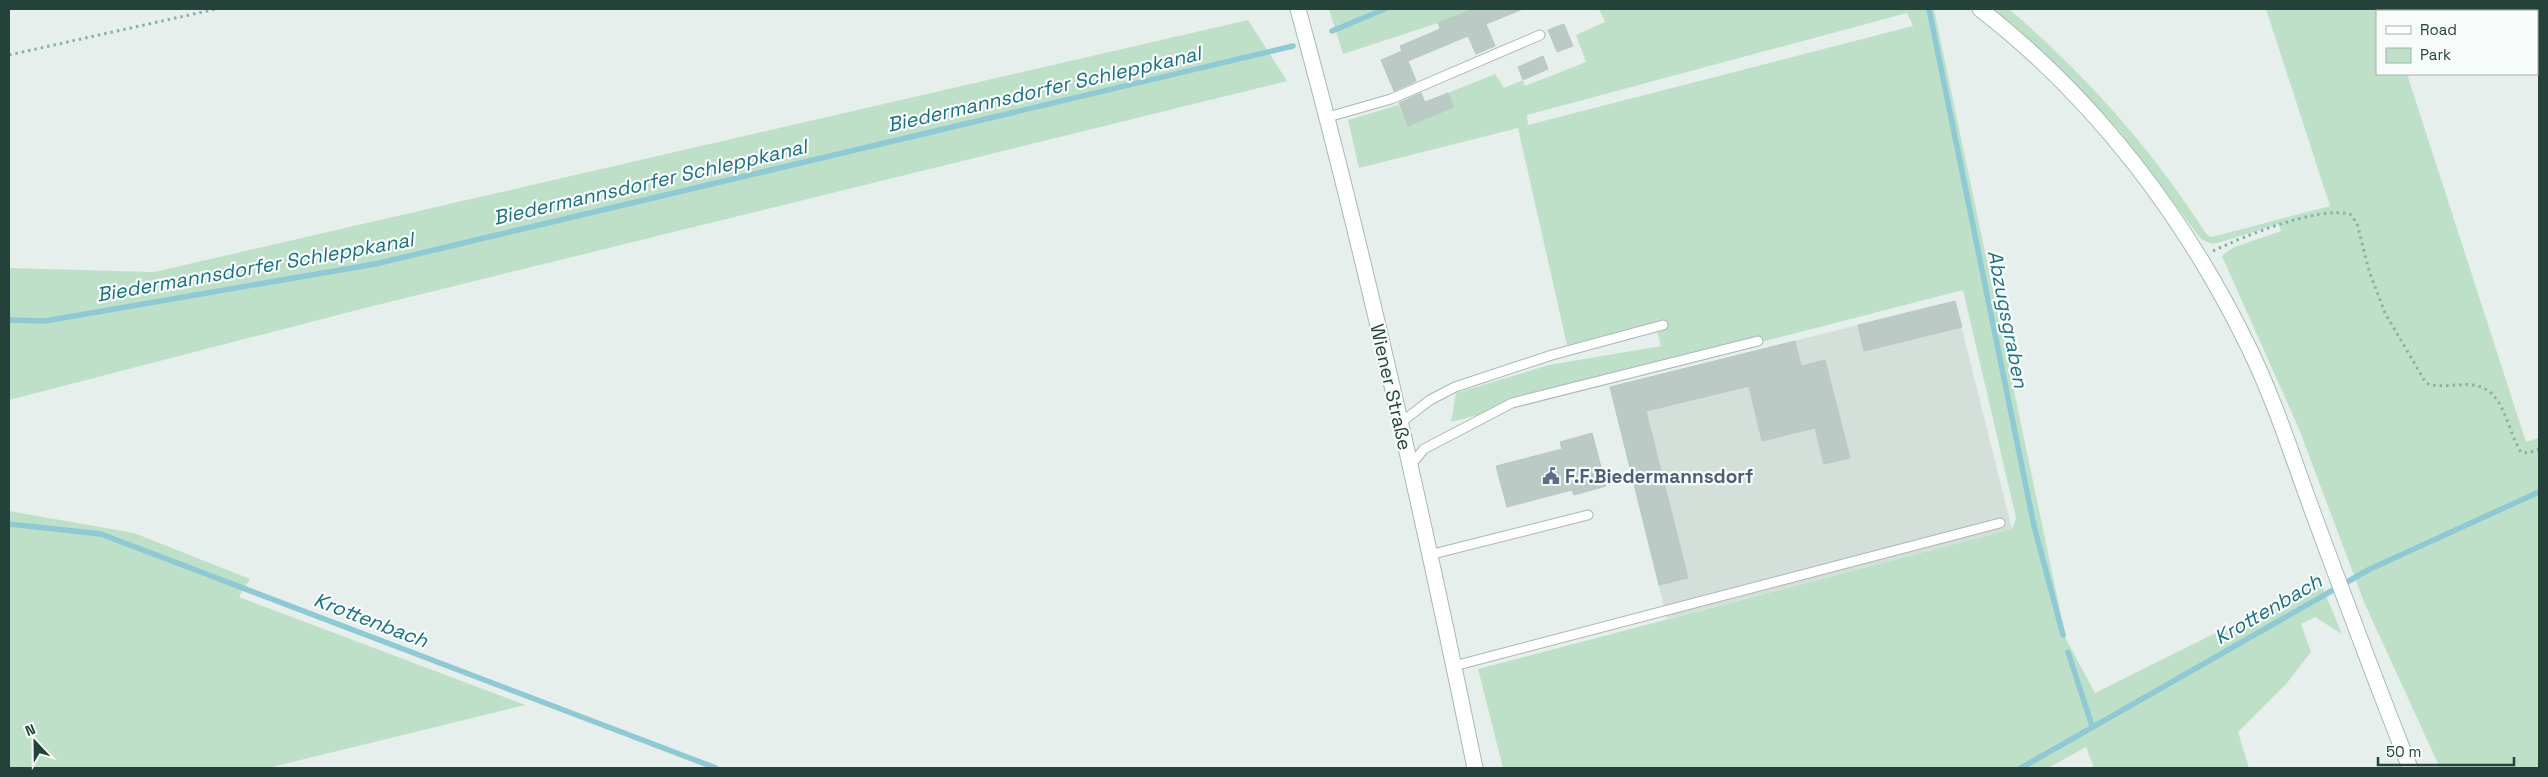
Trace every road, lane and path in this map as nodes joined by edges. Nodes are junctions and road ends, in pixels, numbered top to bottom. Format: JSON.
{"nodes":[{"id":1,"x":216,"y":9,"type":"edge"},
{"id":2,"x":1298,"y":9,"type":"edge"},
{"id":3,"x":1980,"y":9,"type":"edge"},
{"id":4,"x":1540,"y":35,"type":"dead end"},
{"id":5,"x":9,"y":55,"type":"edge"},
{"id":6,"x":1328,"y":117,"type":"junction"},
{"id":7,"x":2200,"y":258,"type":"junction"},
{"id":8,"x":1663,"y":325,"type":"dead end"},
{"id":9,"x":1758,"y":341,"type":"dead end"},
{"id":10,"x":1399,"y":424,"type":"junction"},
{"id":11,"x":2539,"y":449,"type":"edge"},
{"id":12,"x":1410,"y":466,"type":"junction"},
{"id":13,"x":1588,"y":515,"type":"dead end"},
{"id":14,"x":2000,"y":523,"type":"dead end"},
{"id":15,"x":1429,"y":555,"type":"junction"},
{"id":16,"x":1454,"y":666,"type":"junction"},
{"id":17,"x":1475,"y":768,"type":"edge"},
{"id":18,"x":2410,"y":768,"type":"edge"}],
"edges":[{"from":1,"to":5,"type":"path"},
{"from":2,"to":6,"type":"main road","name":"Wiener Straße"},
{"from":3,"to":7,"type":"main road"},
{"from":4,"to":6,"type":"lane"},
{"from":6,"to":10,"type":"main road","name":"Wiener Straße"},
{"from":7,"to":11,"type":"path"},
{"from":7,"to":18,"type":"main road"},
{"from":8,"to":10,"type":"lane"},
{"from":9,"to":12,"type":"lane"},
{"from":10,"to":12,"type":"main road","name":"Wiener Straße"},
{"from":12,"to":15,"type":"main road","name":"Wiener Straße"},
{"from":13,"to":15,"type":"lane"},
{"from":14,"to":16,"type":"lane"},
{"from":15,"to":16,"type":"main road","name":"Wiener Straße"},
{"from":16,"to":17,"type":"main road","name":"Wiener Straße"}]}
